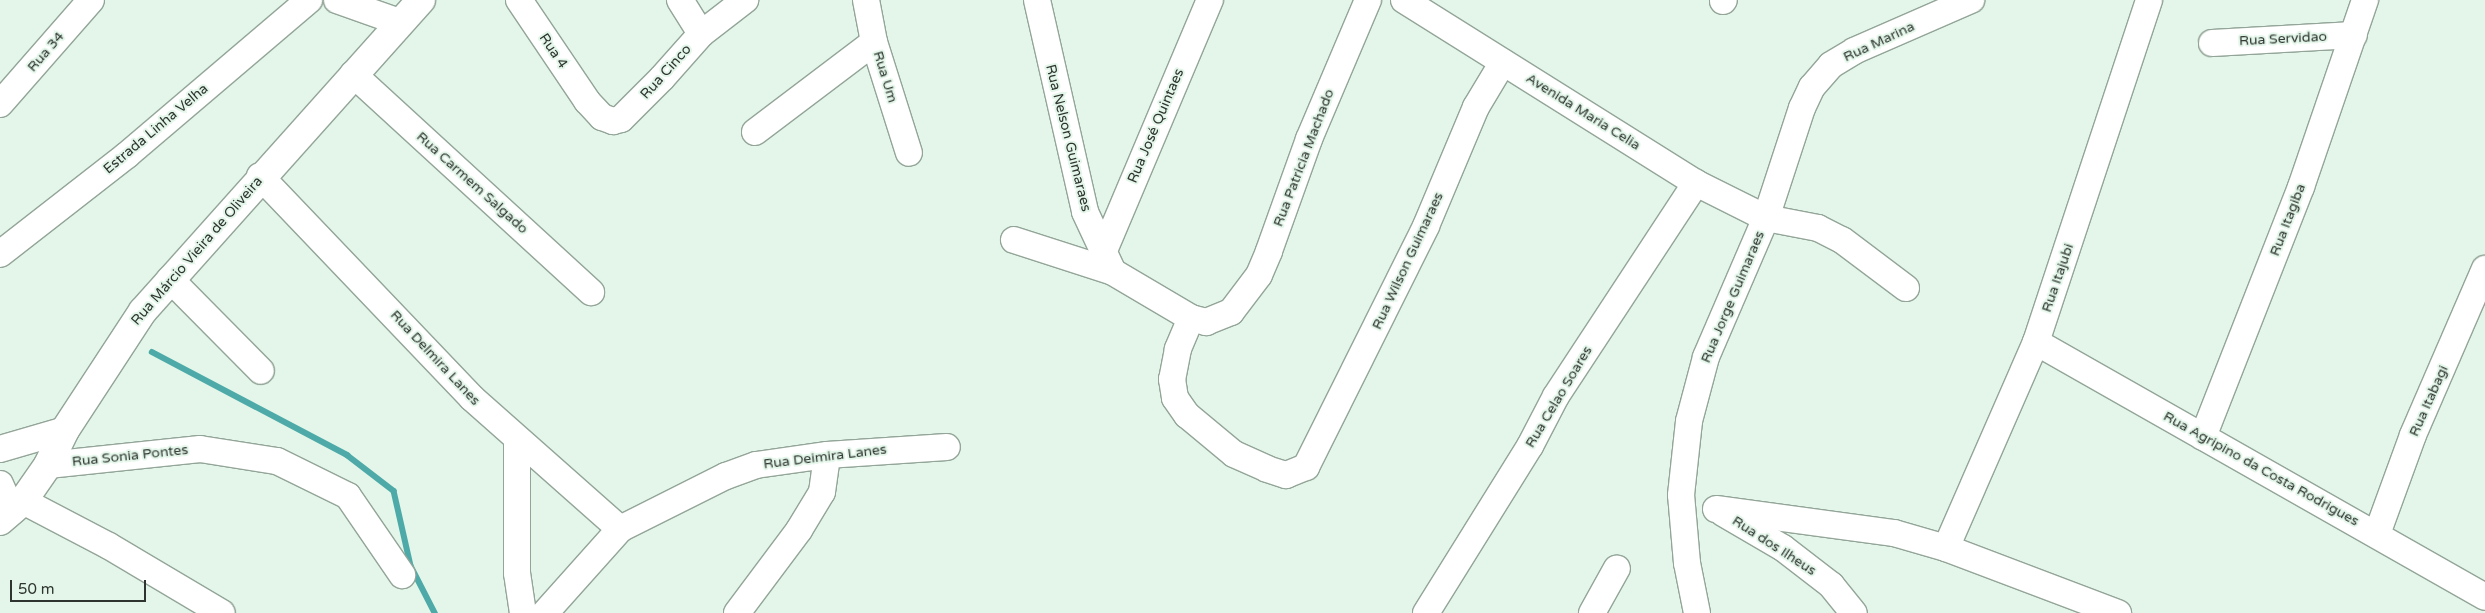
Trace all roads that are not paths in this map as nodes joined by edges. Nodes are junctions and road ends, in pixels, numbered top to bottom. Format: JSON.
{"nodes":[{"id":1,"x":91,"y":0,"type":"edge"},
{"id":2,"x":309,"y":0,"type":"edge"},
{"id":3,"x":337,"y":0,"type":"edge"},
{"id":4,"x":421,"y":0,"type":"edge"},
{"id":5,"x":519,"y":0,"type":"edge"},
{"id":6,"x":680,"y":0,"type":"edge"},
{"id":7,"x":745,"y":0,"type":"edge"},
{"id":8,"x":866,"y":0,"type":"edge"},
{"id":9,"x":1037,"y":0,"type":"edge"},
{"id":10,"x":1210,"y":0,"type":"edge"},
{"id":11,"x":1368,"y":0,"type":"edge"},
{"id":12,"x":1404,"y":0,"type":"edge"},
{"id":13,"x":1971,"y":0,"type":"edge"},
{"id":14,"x":2149,"y":0,"type":"edge"},
{"id":15,"x":2365,"y":0,"type":"edge"},
{"id":16,"x":399,"y":22,"type":"junction"},
{"id":17,"x":701,"y":34,"type":"junction"},
{"id":18,"x":2354,"y":35,"type":"junction"},
{"id":19,"x":874,"y":42,"type":"junction"},
{"id":20,"x":2212,"y":43,"type":"dead end"},
{"id":21,"x":1502,"y":62,"type":"junction"},
{"id":22,"x":353,"y":74,"type":"junction"},
{"id":23,"x":587,"y":101,"type":"joint"},
{"id":24,"x":0,"y":104,"type":"edge"},
{"id":25,"x":755,"y":132,"type":"dead end"},
{"id":26,"x":909,"y":153,"type":"dead end"},
{"id":27,"x":260,"y":176,"type":"junction"},
{"id":28,"x":1696,"y":183,"type":"junction"},
{"id":29,"x":1766,"y":218,"type":"junction"},
{"id":30,"x":1014,"y":240,"type":"dead end"},
{"id":31,"x":0,"y":254,"type":"edge"},
{"id":32,"x":1108,"y":262,"type":"junction"},
{"id":33,"x":2485,"y":269,"type":"edge"},
{"id":34,"x":170,"y":279,"type":"junction"},
{"id":35,"x":1906,"y":288,"type":"dead end"},
{"id":36,"x":591,"y":292,"type":"dead end"},
{"id":37,"x":1191,"y":318,"type":"junction"},
{"id":38,"x":2036,"y":342,"type":"junction"},
{"id":39,"x":261,"y":371,"type":"dead end"},
{"id":40,"x":65,"y":430,"type":"junction"},
{"id":41,"x":2204,"y":437,"type":"junction"},
{"id":42,"x":517,"y":439,"type":"junction"},
{"id":43,"x":947,"y":447,"type":"dead end"},
{"id":44,"x":0,"y":449,"type":"edge"},
{"id":45,"x":827,"y":455,"type":"junction"},
{"id":46,"x":48,"y":465,"type":"junction"},
{"id":47,"x":0,"y":484,"type":"edge"},
{"id":48,"x":1681,"y":495,"type":"junction"},
{"id":49,"x":1716,"y":509,"type":"junction"},
{"id":50,"x":11,"y":511,"type":"edge"},
{"id":51,"x":620,"y":529,"type":"junction"},
{"id":52,"x":2377,"y":534,"type":"junction"},
{"id":53,"x":1946,"y":548,"type":"junction"},
{"id":54,"x":1617,"y":568,"type":"dead end"},
{"id":55,"x":402,"y":574,"type":"dead end"},
{"id":56,"x":2485,"y":597,"type":"edge"},
{"id":57,"x":206,"y":610,"type":"edge"},
{"id":58,"x":523,"y":613,"type":"edge"},
{"id":59,"x":546,"y":613,"type":"edge"},
{"id":60,"x":737,"y":613,"type":"edge"},
{"id":61,"x":1426,"y":613,"type":"edge"},
{"id":62,"x":1592,"y":613,"type":"edge"},
{"id":63,"x":1697,"y":613,"type":"edge"},
{"id":64,"x":1854,"y":613,"type":"edge"},
{"id":65,"x":2118,"y":613,"type":"edge"}],
"edges":[{"from":1,"to":24,"type":"street","name":"Rua 34"},
{"from":2,"to":31,"type":"street","name":"Estrada Linha Velha"},
{"from":3,"to":16,"type":"street"},
{"from":4,"to":16,"type":"main road","name":"Rua Márcio Vieira de Oliveira"},
{"from":5,"to":23,"type":"street","name":"Rua 4"},
{"from":6,"to":17,"type":"street"},
{"from":7,"to":17,"type":"street","name":"Rua Cinco"},
{"from":8,"to":19,"type":"street","name":"Rua Um"},
{"from":9,"to":32,"type":"street","name":"Rua Nelson Guimaraes"},
{"from":10,"to":32,"type":"street","name":"Rua José Quintaes"},
{"from":11,"to":37,"type":"street","name":"Rua Patricia Machado"},
{"from":12,"to":21,"type":"street","name":"Avenida Maria Celia"},
{"from":13,"to":29,"type":"street","name":"Rua Marina"},
{"from":14,"to":38,"type":"street","name":"Rua Itajubi"},
{"from":15,"to":18,"type":"street","name":"Rua Itagiba"},
{"from":16,"to":22,"type":"main road","name":"Rua Márcio Vieira de Oliveira"},
{"from":17,"to":23,"type":"street","name":"Rua Cinco"},
{"from":18,"to":20,"type":"street","name":"Rua Servidao"},
{"from":18,"to":41,"type":"street","name":"Rua Itagiba"},
{"from":19,"to":25,"type":"street"},
{"from":19,"to":26,"type":"street","name":"Rua Um"},
{"from":21,"to":28,"type":"street","name":"Avenida Maria Celia"},
{"from":21,"to":37,"type":"street","name":"Rua Wilson Guimaraes"},
{"from":22,"to":27,"type":"main road","name":"Rua Márcio Vieira de Oliveira"},
{"from":22,"to":36,"type":"street","name":"Rua Carmem Salgado"},
{"from":27,"to":34,"type":"main road","name":"Rua Márcio Vieira de Oliveira"},
{"from":27,"to":42,"type":"street","name":"Rua Delmira Lanes"},
{"from":28,"to":29,"type":"street","name":"Avenida Maria Celia"},
{"from":28,"to":61,"type":"street","name":"Rua Celao Soares"},
{"from":29,"to":35,"type":"street","name":"Avenida Maria Celia"},
{"from":29,"to":48,"type":"street","name":"Rua Jorge Guimaraes"},
{"from":30,"to":32,"type":"street"},
{"from":32,"to":37,"type":"street"},
{"from":33,"to":52,"type":"street","name":"Rua Itabagi"},
{"from":34,"to":39,"type":"street"},
{"from":34,"to":40,"type":"main road","name":"Rua Márcio Vieira de Oliveira"},
{"from":38,"to":41,"type":"street","name":"Rua Agripino da Costa Rodrigues"},
{"from":38,"to":53,"type":"street","name":"Rua Itajubi"},
{"from":40,"to":44,"type":"street"},
{"from":40,"to":46,"type":"main road","name":"Rua Márcio Vieira de Oliveira"},
{"from":41,"to":52,"type":"street","name":"Rua Agripino da Costa Rodrigues"},
{"from":42,"to":51,"type":"street","name":"Rua Delmira Lanes"},
{"from":42,"to":58,"type":"street"},
{"from":43,"to":45,"type":"street","name":"Rua Deimira Lanes"},
{"from":45,"to":51,"type":"street","name":"Rua Deimira Lanes"},
{"from":45,"to":60,"type":"street"},
{"from":46,"to":50,"type":"main road","name":"Rua Márcio Vieira de Oliveira"},
{"from":46,"to":55,"type":"street","name":"Rua Sonia Pontes"},
{"from":47,"to":50,"type":"street"},
{"from":48,"to":49,"type":"street","name":"Rua dos Ilheus"},
{"from":48,"to":63,"type":"street","name":"Rua Jorge Guimaraes"},
{"from":49,"to":53,"type":"street"},
{"from":49,"to":64,"type":"street","name":"Rua dos Ilheus"},
{"from":50,"to":57,"type":"street"},
{"from":51,"to":59,"type":"street","name":"Rua Deimira Lanes"},
{"from":52,"to":56,"type":"street","name":"Rua Agripino da Costa Rodrigues"},
{"from":53,"to":65,"type":"street"},
{"from":54,"to":62,"type":"street"}]}
